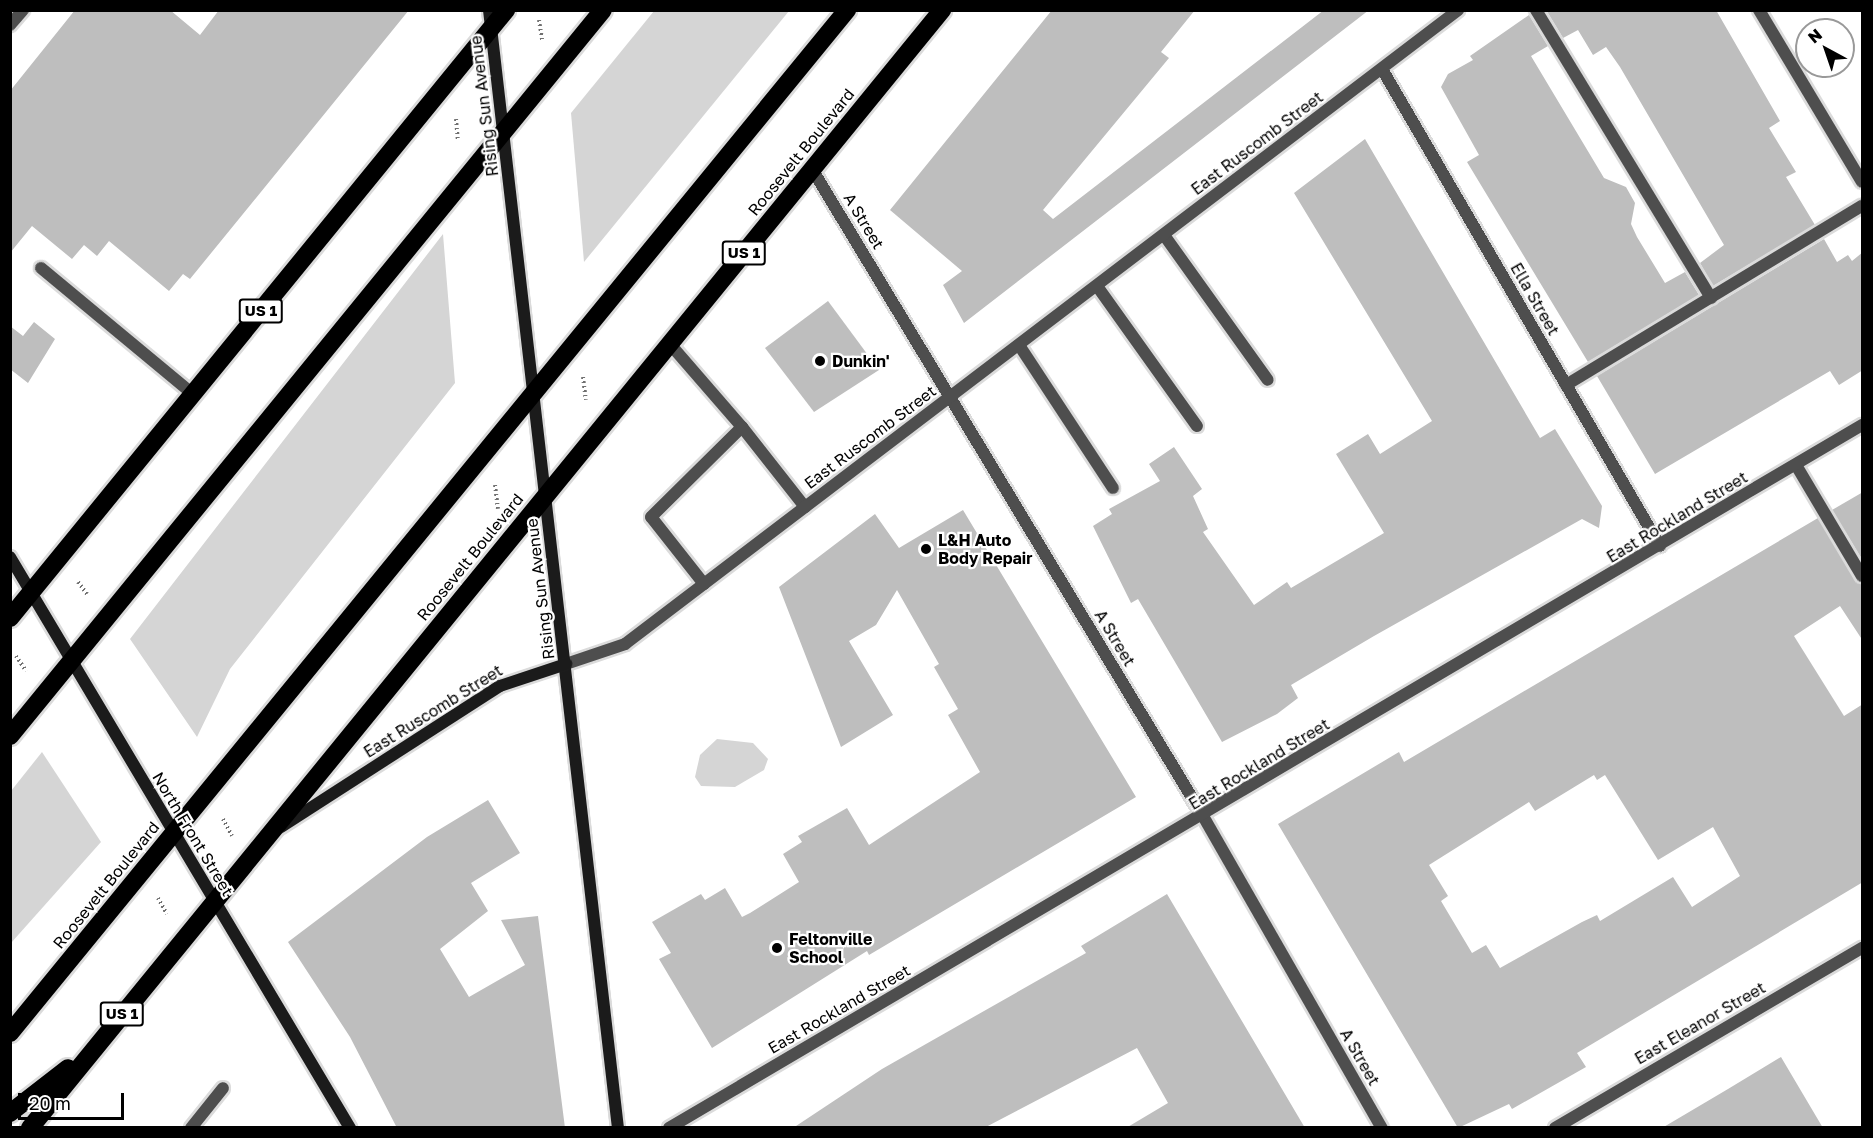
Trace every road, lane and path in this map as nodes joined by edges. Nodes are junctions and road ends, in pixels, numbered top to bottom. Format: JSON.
{"nodes":[{"id":1,"x":23,"y":10,"type":"edge"},
{"id":2,"x":489,"y":10,"type":"edge"},
{"id":3,"x":506,"y":10,"type":"edge"},
{"id":4,"x":603,"y":10,"type":"edge"},
{"id":5,"x":847,"y":10,"type":"edge"},
{"id":6,"x":942,"y":10,"type":"edge"},
{"id":7,"x":1458,"y":10,"type":"edge"},
{"id":8,"x":1536,"y":10,"type":"edge"},
{"id":9,"x":1759,"y":10,"type":"edge"},
{"id":10,"x":539,"y":21,"type":"dead end"},
{"id":11,"x":10,"y":25,"type":"edge"},
{"id":12,"x":491,"y":29,"type":"junction"},
{"id":13,"x":542,"y":40,"type":"dead end"},
{"id":14,"x":1382,"y":69,"type":"junction"},
{"id":15,"x":456,"y":119,"type":"dead end"},
{"id":16,"x":503,"y":132,"type":"junction"},
{"id":17,"x":458,"y":140,"type":"dead end"},
{"id":18,"x":812,"y":169,"type":"junction"},
{"id":19,"x":1863,"y":182,"type":"edge"},
{"id":20,"x":1863,"y":206,"type":"edge"},
{"id":21,"x":1164,"y":235,"type":"junction"},
{"id":22,"x":41,"y":268,"type":"dead end"},
{"id":23,"x":1097,"y":286,"type":"junction"},
{"id":24,"x":1711,"y":298,"type":"junction"},
{"id":25,"x":670,"y":344,"type":"junction"},
{"id":26,"x":1019,"y":345,"type":"junction"},
{"id":27,"x":583,"y":376,"type":"dead end"},
{"id":28,"x":1268,"y":380,"type":"dead end"},
{"id":29,"x":1566,"y":385,"type":"junction"},
{"id":30,"x":534,"y":392,"type":"junction"},
{"id":31,"x":193,"y":394,"type":"junction"},
{"id":32,"x":951,"y":397,"type":"junction"},
{"id":33,"x":586,"y":400,"type":"dead end"},
{"id":34,"x":1197,"y":426,"type":"dead end"},
{"id":35,"x":1863,"y":426,"type":"edge"},
{"id":36,"x":742,"y":427,"type":"junction"},
{"id":37,"x":1796,"y":465,"type":"junction"},
{"id":38,"x":495,"y":484,"type":"dead end"},
{"id":39,"x":1113,"y":488,"type":"dead end"},
{"id":40,"x":546,"y":495,"type":"junction"},
{"id":41,"x":806,"y":507,"type":"junction"},
{"id":42,"x":498,"y":509,"type":"dead end"},
{"id":43,"x":1660,"y":546,"type":"junction"},
{"id":44,"x":10,"y":557,"type":"edge"},
{"id":45,"x":1863,"y":576,"type":"edge"},
{"id":46,"x":78,"y":582,"type":"dead end"},
{"id":47,"x":704,"y":584,"type":"junction"},
{"id":48,"x":31,"y":593,"type":"junction"},
{"id":49,"x":87,"y":594,"type":"dead end"},
{"id":50,"x":10,"y":618,"type":"edge"},
{"id":51,"x":16,"y":656,"type":"dead end"},
{"id":52,"x":71,"y":661,"type":"junction"},
{"id":53,"x":566,"y":664,"type":"junction"},
{"id":54,"x":26,"y":671,"type":"dead end"},
{"id":55,"x":10,"y":736,"type":"edge"},
{"id":56,"x":1203,"y":816,"type":"junction"},
{"id":57,"x":223,"y":819,"type":"dead end"},
{"id":58,"x":174,"y":833,"type":"junction"},
{"id":59,"x":269,"y":834,"type":"junction"},
{"id":60,"x":232,"y":836,"type":"dead end"},
{"id":61,"x":158,"y":898,"type":"dead end"},
{"id":62,"x":214,"y":901,"type":"junction"},
{"id":63,"x":167,"y":914,"type":"dead end"},
{"id":64,"x":1863,"y":948,"type":"edge"},
{"id":65,"x":10,"y":1033,"type":"edge"},
{"id":66,"x":95,"y":1048,"type":"junction"},
{"id":67,"x":222,"y":1088,"type":"dead end"},
{"id":68,"x":10,"y":1113,"type":"edge"},
{"id":69,"x":30,"y":1128,"type":"edge"},
{"id":70,"x":191,"y":1128,"type":"edge"},
{"id":71,"x":350,"y":1128,"type":"edge"},
{"id":72,"x":618,"y":1128,"type":"edge"},
{"id":73,"x":669,"y":1128,"type":"edge"},
{"id":74,"x":1382,"y":1128,"type":"edge"},
{"id":75,"x":1555,"y":1128,"type":"edge"}],
"edges":[{"from":1,"to":11,"type":"street"},
{"from":2,"to":12,"type":"street","name":"Rising Sun Avenue"},
{"from":3,"to":12,"type":"highway","number":"US 1"},
{"from":4,"to":16,"type":"highway"},
{"from":5,"to":30,"type":"highway","name":"Roosevelt Boulevard"},
{"from":6,"to":18,"type":"highway","name":"Roosevelt Boulevard","number":"US 1"},
{"from":7,"to":14,"type":"street","name":"East Ruscomb Street"},
{"from":8,"to":24,"type":"street"},
{"from":9,"to":19,"type":"street"},
{"from":10,"to":13,"type":"path"},
{"from":12,"to":16,"type":"street","name":"Rising Sun Avenue"},
{"from":12,"to":31,"type":"highway","number":"US 1"},
{"from":14,"to":21,"type":"street","name":"East Ruscomb Street"},
{"from":14,"to":29,"type":"street","name":"Ella Street"},
{"from":15,"to":17,"type":"path"},
{"from":16,"to":30,"type":"street","name":"Rising Sun Avenue"},
{"from":16,"to":52,"type":"highway"},
{"from":18,"to":25,"type":"highway","name":"Roosevelt Boulevard","number":"US 1"},
{"from":18,"to":32,"type":"street","name":"A Street"},
{"from":20,"to":24,"type":"street"},
{"from":21,"to":23,"type":"street","name":"East Ruscomb Street"},
{"from":21,"to":28,"type":"street"},
{"from":22,"to":31,"type":"street"},
{"from":23,"to":26,"type":"street","name":"East Ruscomb Street"},
{"from":23,"to":34,"type":"street"},
{"from":24,"to":29,"type":"street"},
{"from":25,"to":36,"type":"street"},
{"from":25,"to":40,"type":"highway","name":"Roosevelt Boulevard","number":"US 1"},
{"from":26,"to":32,"type":"street","name":"East Ruscomb Street"},
{"from":26,"to":39,"type":"street"},
{"from":27,"to":33,"type":"path"},
{"from":29,"to":43,"type":"street","name":"Ella Street"},
{"from":30,"to":40,"type":"street","name":"Rising Sun Avenue"},
{"from":30,"to":58,"type":"highway","name":"Roosevelt Boulevard"},
{"from":31,"to":48,"type":"highway","number":"US 1"},
{"from":32,"to":41,"type":"street","name":"East Ruscomb Street"},
{"from":32,"to":56,"type":"street","name":"A Street"},
{"from":35,"to":37,"type":"street","name":"East Rockland Street"},
{"from":36,"to":41,"type":"street"},
{"from":36,"to":47,"type":"street"},
{"from":37,"to":43,"type":"street","name":"East Rockland Street"},
{"from":37,"to":45,"type":"street"},
{"from":38,"to":42,"type":"path"},
{"from":40,"to":53,"type":"street","name":"Rising Sun Avenue"},
{"from":40,"to":59,"type":"highway","name":"Roosevelt Boulevard","number":"US 1"},
{"from":41,"to":47,"type":"street","name":"East Ruscomb Street"},
{"from":43,"to":56,"type":"street","name":"East Rockland Street"},
{"from":44,"to":48,"type":"street","name":"North Front Street"},
{"from":46,"to":49,"type":"path"},
{"from":47,"to":53,"type":"street","name":"East Ruscomb Street"},
{"from":48,"to":50,"type":"highway","number":"US 1"},
{"from":48,"to":52,"type":"street","name":"North Front Street"},
{"from":51,"to":54,"type":"path"},
{"from":52,"to":55,"type":"highway"},
{"from":52,"to":58,"type":"street","name":"North Front Street"},
{"from":53,"to":59,"type":"street","name":"East Ruscomb Street"},
{"from":53,"to":72,"type":"street","name":"Rising Sun Avenue"},
{"from":56,"to":73,"type":"street","name":"East Rockland Street"},
{"from":56,"to":74,"type":"street","name":"A Street"},
{"from":57,"to":60,"type":"path"},
{"from":58,"to":62,"type":"street","name":"North Front Street"},
{"from":58,"to":65,"type":"highway","name":"Roosevelt Boulevard"},
{"from":59,"to":62,"type":"highway","name":"Roosevelt Boulevard","number":"US 1"},
{"from":61,"to":63,"type":"path"},
{"from":62,"to":66,"type":"highway","name":"Roosevelt Boulevard","number":"US 1"},
{"from":62,"to":71,"type":"street","name":"North Front Street"},
{"from":64,"to":75,"type":"street","name":"East Eleanor Street"},
{"from":66,"to":68,"type":"highway"},
{"from":66,"to":69,"type":"highway","name":"Roosevelt Boulevard","number":"US 1"},
{"from":67,"to":70,"type":"street"}]}
